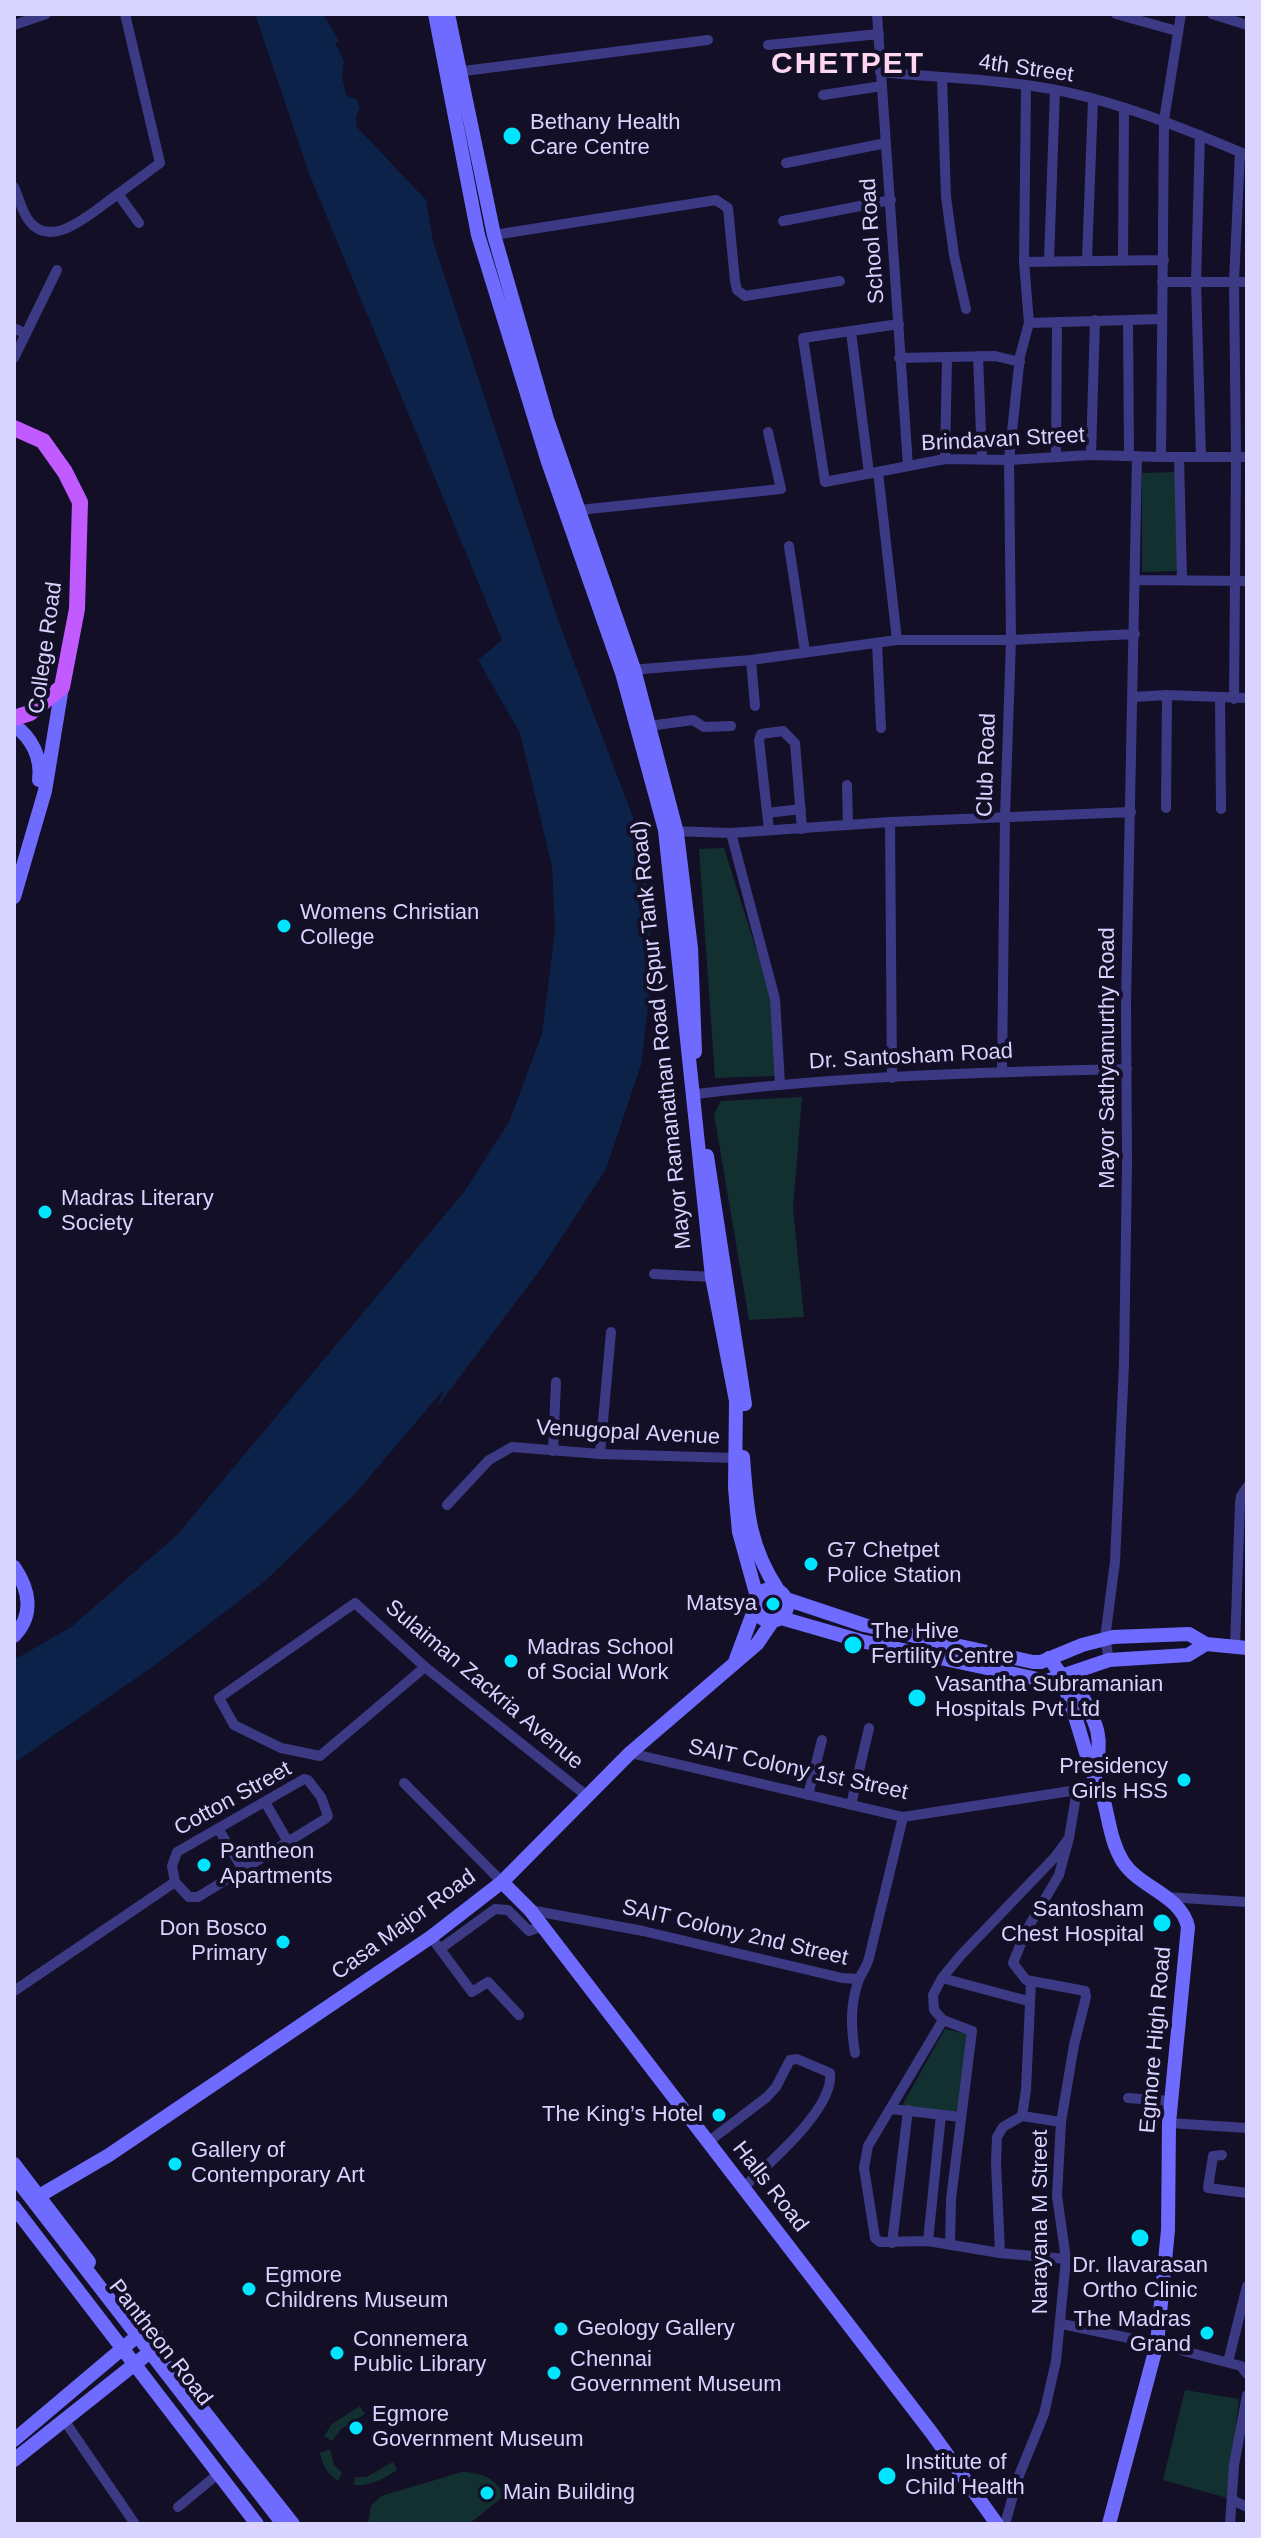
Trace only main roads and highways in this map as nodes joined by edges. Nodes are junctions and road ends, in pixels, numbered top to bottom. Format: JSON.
{"nodes":[{"id":1,"x":435,"y":14,"type":"edge"},
{"id":2,"x":448,"y":14,"type":"edge"},
{"id":3,"x":453,"y":73,"type":"junction"},
{"id":4,"x":14,"y":428,"type":"edge"},
{"id":5,"x":628,"y":671,"type":"junction"},
{"id":6,"x":62,"y":687,"type":"junction"},
{"id":7,"x":14,"y":718,"type":"edge"},
{"id":8,"x":14,"y":725,"type":"edge"},
{"id":9,"x":671,"y":832,"type":"junction"},
{"id":10,"x":14,"y":869,"type":"edge"},
{"id":11,"x":14,"y":897,"type":"edge"},
{"id":12,"x":14,"y":1567,"type":"edge"},
{"id":13,"x":782,"y":1595,"type":"junction"},
{"id":14,"x":756,"y":1602,"type":"junction"},
{"id":15,"x":777,"y":1620,"type":"junction"},
{"id":16,"x":14,"y":1636,"type":"edge"},
{"id":17,"x":1206,"y":1644,"type":"junction"},
{"id":18,"x":1241,"y":1648,"type":"edge"},
{"id":19,"x":1049,"y":1658,"type":"junction"},
{"id":20,"x":736,"y":1660,"type":"junction"},
{"id":21,"x":1065,"y":1680,"type":"junction"},
{"id":22,"x":506,"y":1878,"type":"junction"},
{"id":23,"x":483,"y":1897,"type":"junction"},
{"id":24,"x":528,"y":1907,"type":"junction"},
{"id":25,"x":14,"y":2164,"type":"edge"},
{"id":26,"x":14,"y":2176,"type":"edge"},
{"id":27,"x":14,"y":2190,"type":"edge"},
{"id":28,"x":39,"y":2196,"type":"junction"},
{"id":29,"x":14,"y":2207,"type":"edge"},
{"id":30,"x":106,"y":2285,"type":"junction"},
{"id":31,"x":85,"y":2301,"type":"junction"},
{"id":32,"x":151,"y":2338,"type":"junction"},
{"id":33,"x":121,"y":2348,"type":"junction"},
{"id":34,"x":134,"y":2365,"type":"junction"},
{"id":35,"x":14,"y":2440,"type":"edge"},
{"id":36,"x":14,"y":2460,"type":"edge"},
{"id":37,"x":257,"y":2524,"type":"edge"},
{"id":38,"x":272,"y":2524,"type":"edge"},
{"id":39,"x":283,"y":2524,"type":"edge"},
{"id":40,"x":293,"y":2524,"type":"edge"},
{"id":41,"x":997,"y":2524,"type":"edge"},
{"id":42,"x":1109,"y":2524,"type":"edge"}],
"edges":[{"from":1,"to":3,"type":"main road","name":"Mayor Ramanathan Road (Spur Tank Road)"},
{"from":2,"to":3,"type":"main road","name":"Mayor Ramanathan Road (Spur Tank Road)"},
{"from":3,"to":5,"type":"main road","name":"Mayor Ramanathan Road (Spur Tank Road)"},
{"from":3,"to":5,"type":"main road","name":"Mayor Ramanathan Road (Spur Tank Road)"},
{"from":4,"to":6,"type":"main road","name":"College Road"},
{"from":5,"to":9,"type":"main road","name":"Mayor Ramanathan Road (Spur Tank Road)"},
{"from":5,"to":9,"type":"main road","name":"Mayor Ramanathan Road (Spur Tank Road)"},
{"from":6,"to":7,"type":"main road"},
{"from":6,"to":11,"type":"main road","name":"College Road"},
{"from":8,"to":10,"type":"main road","name":"College Road"},
{"from":9,"to":13,"type":"main road","name":"Mayor Ramanathan Road (Spur Tank Road)"},
{"from":9,"to":14,"type":"main road","name":"Mayor Ramanathan Road (Spur Tank Road)"},
{"from":12,"to":16,"type":"main road"},
{"from":13,"to":14,"type":"main road"},
{"from":13,"to":15,"type":"main road"},
{"from":13,"to":19,"type":"main road"},
{"from":14,"to":15,"type":"main road"},
{"from":14,"to":20,"type":"main road"},
{"from":15,"to":20,"type":"main road","name":"Casa Major Road"},
{"from":15,"to":21,"type":"main road"},
{"from":17,"to":18,"type":"main road"},
{"from":17,"to":19,"type":"main road"},
{"from":17,"to":21,"type":"main road"},
{"from":19,"to":21,"type":"main road"},
{"from":20,"to":22,"type":"main road","name":"Casa Major Road"},
{"from":21,"to":42,"type":"main road","name":"Egmore High Road"},
{"from":22,"to":23,"type":"main road","name":"Casa Major Road"},
{"from":22,"to":24,"type":"main road","name":"Halls Road"},
{"from":23,"to":24,"type":"main road"},
{"from":23,"to":28,"type":"main road","name":"Casa Major Road"},
{"from":24,"to":41,"type":"main road","name":"Halls Road"},
{"from":25,"to":28,"type":"main road"},
{"from":26,"to":39,"type":"main road","bridge":true},
{"from":27,"to":38,"type":"main road","name":"Pantheon Road"},
{"from":28,"to":30,"type":"main road"},
{"from":29,"to":31,"type":"main road"},
{"from":30,"to":31,"type":"main road"},
{"from":30,"to":32,"type":"main road"},
{"from":31,"to":33,"type":"main road"},
{"from":32,"to":33,"type":"main road"},
{"from":32,"to":34,"type":"main road"},
{"from":32,"to":40,"type":"main road"},
{"from":33,"to":34,"type":"main road"},
{"from":33,"to":35,"type":"main road"},
{"from":34,"to":36,"type":"main road"},
{"from":34,"to":37,"type":"main road"}]}
